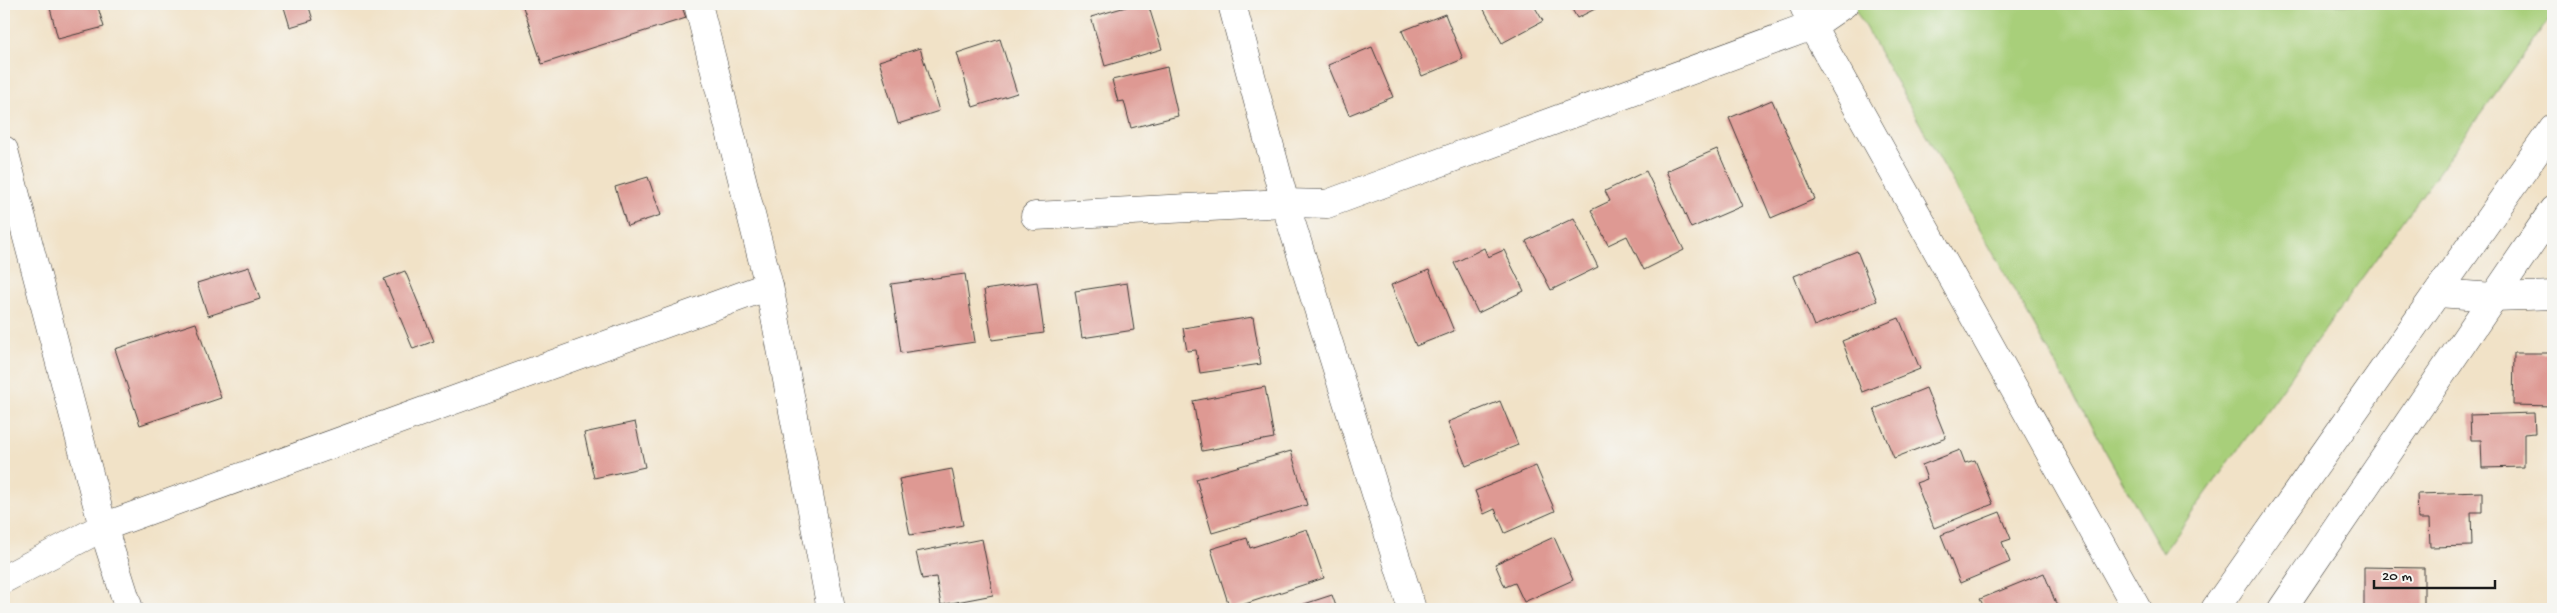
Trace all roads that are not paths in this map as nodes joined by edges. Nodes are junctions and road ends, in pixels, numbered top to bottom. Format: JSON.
{"nodes":[{"id":1,"x":698,"y":4,"type":"edge"},
{"id":2,"x":1232,"y":4,"type":"edge"},
{"id":3,"x":1844,"y":4,"type":"edge"},
{"id":4,"x":1807,"y":15,"type":"edge"},
{"id":5,"x":2553,"y":128,"type":"edge"},
{"id":6,"x":4,"y":150,"type":"edge"},
{"id":7,"x":1285,"y":203,"type":"junction"},
{"id":8,"x":2553,"y":210,"type":"edge"},
{"id":9,"x":1035,"y":216,"type":"dead end"},
{"id":10,"x":769,"y":286,"type":"junction"},
{"id":11,"x":2438,"y":293,"type":"junction"},
{"id":12,"x":2553,"y":295,"type":"edge"},
{"id":13,"x":2494,"y":297,"type":"junction"},
{"id":14,"x":103,"y":527,"type":"junction"},
{"id":15,"x":4,"y":579,"type":"edge"},
{"id":16,"x":129,"y":609,"type":"edge"},
{"id":17,"x":831,"y":609,"type":"edge"},
{"id":18,"x":1412,"y":609,"type":"edge"},
{"id":19,"x":2137,"y":609,"type":"edge"},
{"id":20,"x":2215,"y":609,"type":"edge"},
{"id":21,"x":2282,"y":609,"type":"edge"}],
"edges":[{"from":1,"to":10,"type":"street"},
{"from":2,"to":7,"type":"street"},
{"from":3,"to":4,"type":"street"},
{"from":4,"to":7,"type":"street"},
{"from":4,"to":19,"type":"street"},
{"from":5,"to":11,"type":"street"},
{"from":6,"to":14,"type":"street"},
{"from":7,"to":9,"type":"street"},
{"from":7,"to":18,"type":"street"},
{"from":8,"to":13,"type":"street"},
{"from":10,"to":14,"type":"street"},
{"from":10,"to":17,"type":"street"},
{"from":11,"to":13,"type":"street"},
{"from":11,"to":20,"type":"street"},
{"from":12,"to":13,"type":"street"},
{"from":13,"to":21,"type":"street"},
{"from":14,"to":15,"type":"street"},
{"from":14,"to":16,"type":"street"}]}
